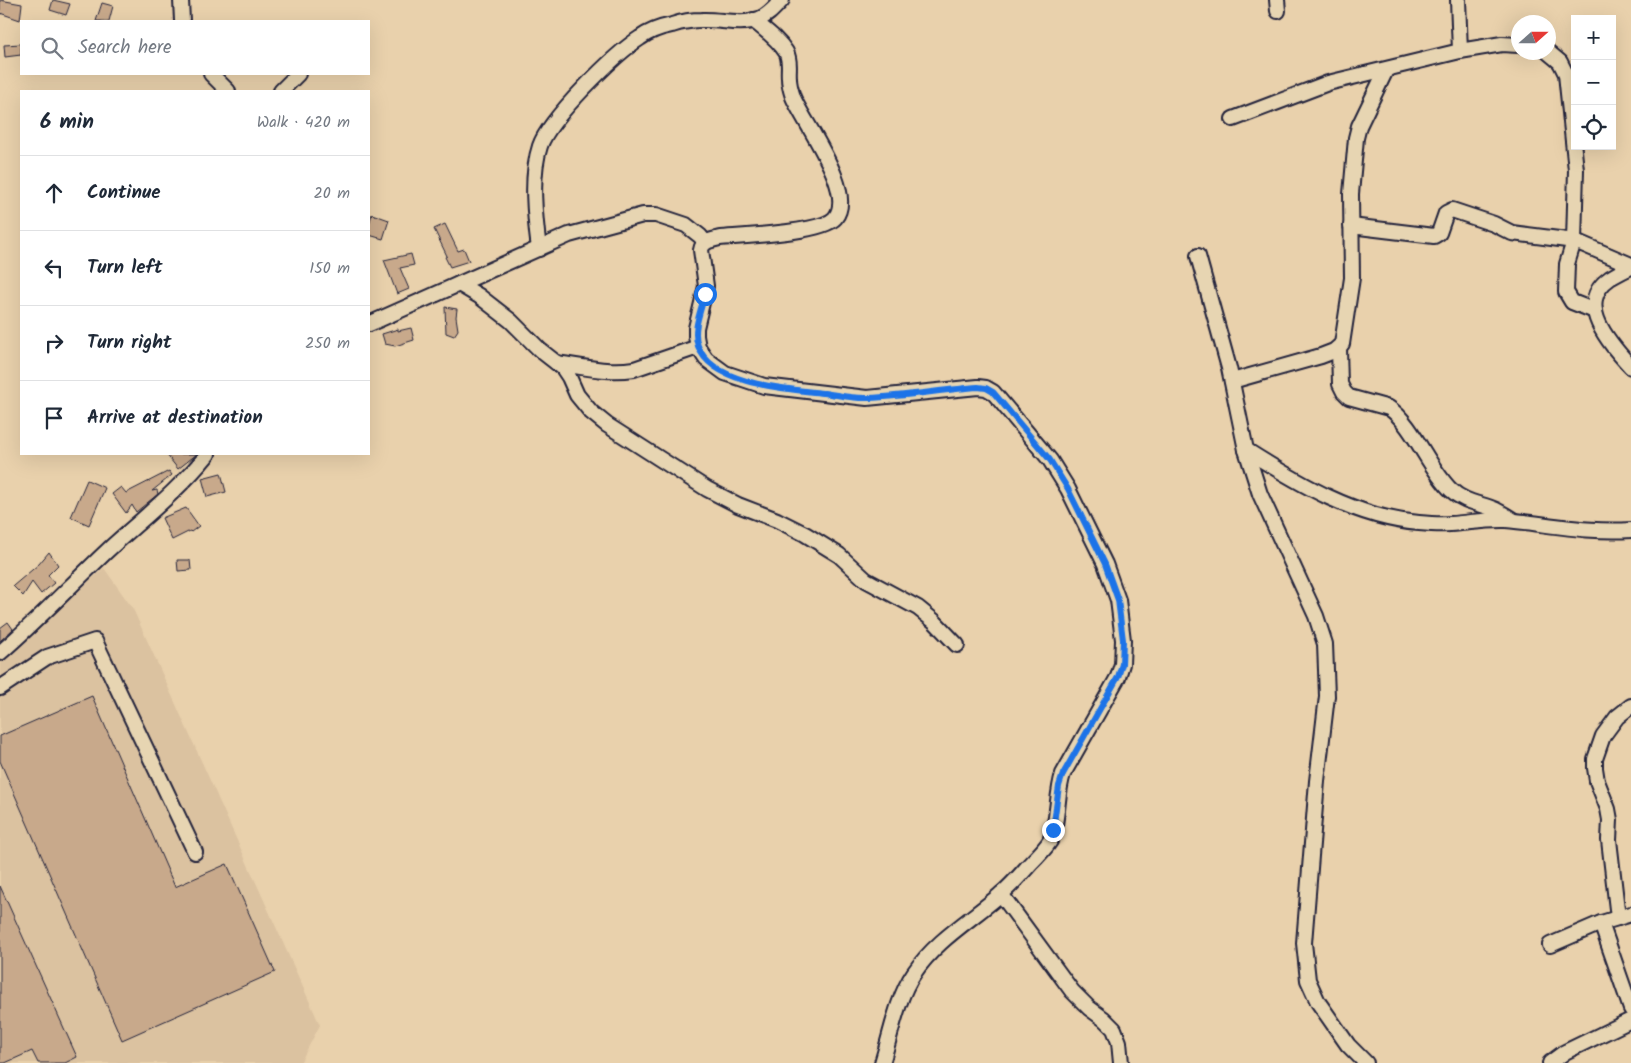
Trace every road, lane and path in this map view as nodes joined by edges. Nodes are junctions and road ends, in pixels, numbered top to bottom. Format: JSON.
{"nodes":[{"id":1,"x":181,"y":0,"type":"edge"},
{"id":2,"x":782,"y":0,"type":"edge"},
{"id":3,"x":1458,"y":0,"type":"edge"},
{"id":4,"x":182,"y":20,"type":"edge"},
{"id":5,"x":754,"y":20,"type":"junction"},
{"id":6,"x":1511,"y":44,"type":"edge"},
{"id":7,"x":1460,"y":51,"type":"junction"},
{"id":8,"x":1556,"y":59,"type":"edge"},
{"id":9,"x":1386,"y":70,"type":"junction"},
{"id":10,"x":212,"y":75,"type":"edge"},
{"id":11,"x":297,"y":75,"type":"edge"},
{"id":12,"x":227,"y":90,"type":"edge"},
{"id":13,"x":283,"y":90,"type":"edge"},
{"id":14,"x":1232,"y":119,"type":"dead end"},
{"id":15,"x":1351,"y":226,"type":"junction"},
{"id":16,"x":705,"y":242,"type":"junction"},
{"id":17,"x":1574,"y":242,"type":"junction"},
{"id":18,"x":539,"y":249,"type":"junction"},
{"id":19,"x":1198,"y":256,"type":"dead end"},
{"id":20,"x":1631,"y":266,"type":"edge"},
{"id":21,"x":459,"y":284,"type":"junction"},
{"id":22,"x":1594,"y":311,"type":"junction"},
{"id":23,"x":370,"y":324,"type":"edge"},
{"id":24,"x":698,"y":347,"type":"junction"},
{"id":25,"x":1339,"y":348,"type":"junction"},
{"id":26,"x":557,"y":363,"type":"junction"},
{"id":27,"x":1631,"y":367,"type":"edge"},
{"id":28,"x":1232,"y":381,"type":"junction"},
{"id":29,"x":1246,"y":450,"type":"junction"},
{"id":30,"x":207,"y":455,"type":"edge"},
{"id":31,"x":1515,"y":521,"type":"junction"},
{"id":32,"x":1631,"y":530,"type":"edge"},
{"id":33,"x":957,"y":645,"type":"dead end"},
{"id":34,"x":0,"y":654,"type":"edge"},
{"id":35,"x":0,"y":688,"type":"edge"},
{"id":36,"x":1631,"y":706,"type":"edge"},
{"id":37,"x":195,"y":852,"type":"dead end"},
{"id":38,"x":1001,"y":894,"type":"junction"},
{"id":39,"x":1625,"y":916,"type":"edge"},
{"id":40,"x":1601,"y":923,"type":"junction"},
{"id":41,"x":1550,"y":945,"type":"dead end"},
{"id":42,"x":1631,"y":1009,"type":"edge"},
{"id":43,"x":1631,"y":1020,"type":"edge"},
{"id":44,"x":882,"y":1063,"type":"edge"},
{"id":45,"x":1121,"y":1063,"type":"edge"},
{"id":46,"x":1366,"y":1063,"type":"edge"},
{"id":47,"x":1550,"y":1063,"type":"edge"}],
"edges":[{"from":1,"to":4,"type":"street"},
{"from":2,"to":5,"type":"street"},
{"from":3,"to":7,"type":"street"},
{"from":5,"to":16,"type":"street"},
{"from":5,"to":18,"type":"street"},
{"from":6,"to":7,"type":"street"},
{"from":7,"to":9,"type":"street"},
{"from":8,"to":17,"type":"street"},
{"from":9,"to":14,"type":"street"},
{"from":9,"to":15,"type":"street"},
{"from":10,"to":12,"type":"street"},
{"from":11,"to":13,"type":"street"},
{"from":15,"to":17,"type":"street"},
{"from":15,"to":25,"type":"street"},
{"from":16,"to":18,"type":"street"},
{"from":16,"to":24,"type":"street"},
{"from":17,"to":20,"type":"street"},
{"from":17,"to":22,"type":"street"},
{"from":18,"to":21,"type":"street"},
{"from":19,"to":28,"type":"street"},
{"from":20,"to":22,"type":"street"},
{"from":21,"to":23,"type":"street"},
{"from":21,"to":26,"type":"street"},
{"from":22,"to":27,"type":"street"},
{"from":24,"to":26,"type":"street"},
{"from":24,"to":38,"type":"street"},
{"from":25,"to":28,"type":"street"},
{"from":25,"to":31,"type":"street"},
{"from":26,"to":33,"type":"street"},
{"from":28,"to":29,"type":"street"},
{"from":29,"to":31,"type":"street"},
{"from":29,"to":46,"type":"street"},
{"from":30,"to":34,"type":"street"},
{"from":31,"to":32,"type":"street"},
{"from":35,"to":37,"type":"street"},
{"from":36,"to":39,"type":"street"},
{"from":38,"to":44,"type":"street"},
{"from":38,"to":45,"type":"street"},
{"from":39,"to":40,"type":"street"},
{"from":40,"to":41,"type":"street"},
{"from":40,"to":42,"type":"street"},
{"from":43,"to":47,"type":"street"}]}
